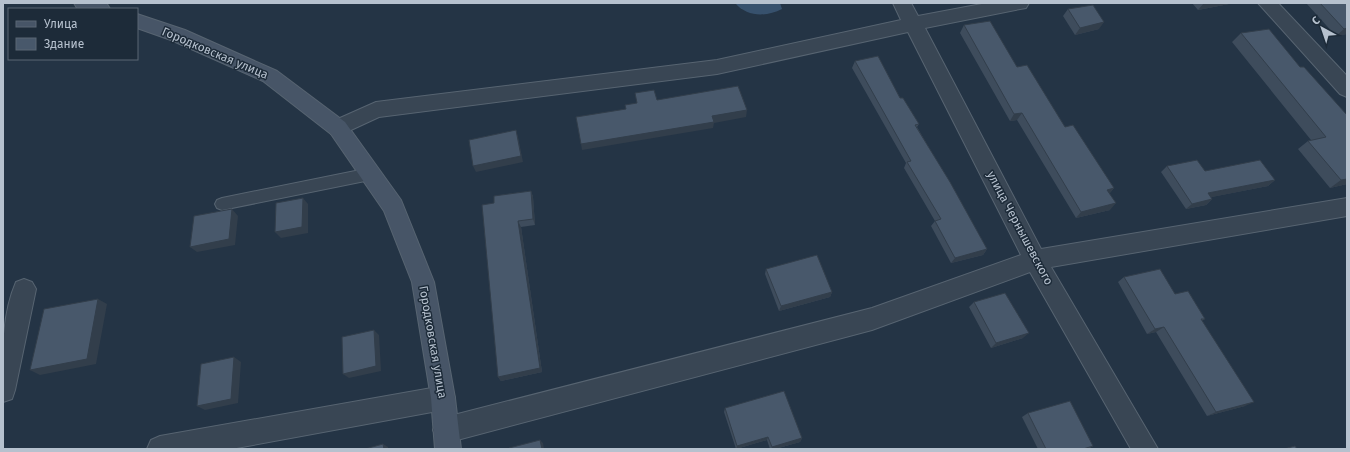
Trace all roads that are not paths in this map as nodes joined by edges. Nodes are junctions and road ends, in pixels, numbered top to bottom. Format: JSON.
{"nodes":[{"id":1,"x":902,"y":3,"type":"edge"},
{"id":2,"x":1020,"y":3,"type":"edge"},
{"id":3,"x":1267,"y":3,"type":"edge"},
{"id":4,"x":138,"y":21,"type":"edge"},
{"id":5,"x":913,"y":24,"type":"junction"},
{"id":6,"x":1347,"y":89,"type":"edge"},
{"id":7,"x":338,"y":128,"type":"junction"},
{"id":8,"x":370,"y":174,"type":"junction"},
{"id":9,"x":222,"y":204,"type":"dead end"},
{"id":10,"x":1347,"y":206,"type":"edge"},
{"id":11,"x":1035,"y":260,"type":"junction"},
{"id":12,"x":24,"y":289,"type":"dead end"},
{"id":13,"x":3,"y":390,"type":"edge"},
{"id":14,"x":443,"y":398,"type":"junction"},
{"id":15,"x":447,"y":440,"type":"edge"},
{"id":16,"x":160,"y":449,"type":"edge"},
{"id":17,"x":1145,"y":449,"type":"edge"}],
"edges":[{"from":1,"to":5,"type":"street","name":"улица Чернышевского"},
{"from":2,"to":5,"type":"street"},
{"from":3,"to":6,"type":"street"},
{"from":4,"to":7,"type":"main road","name":"Городковская улица"},
{"from":5,"to":7,"type":"street"},
{"from":5,"to":11,"type":"street","name":"улица Чернышевского"},
{"from":7,"to":8,"type":"main road","name":"Городковская улица"},
{"from":8,"to":9,"type":"lane"},
{"from":8,"to":14,"type":"main road","name":"Городковская улица"},
{"from":10,"to":11,"type":"street"},
{"from":11,"to":15,"type":"street"},
{"from":11,"to":17,"type":"street","name":"улица Чернышевского"},
{"from":12,"to":13,"type":"street"},
{"from":14,"to":15,"type":"main road","name":"Городковская улица"},
{"from":14,"to":16,"type":"street"}]}
